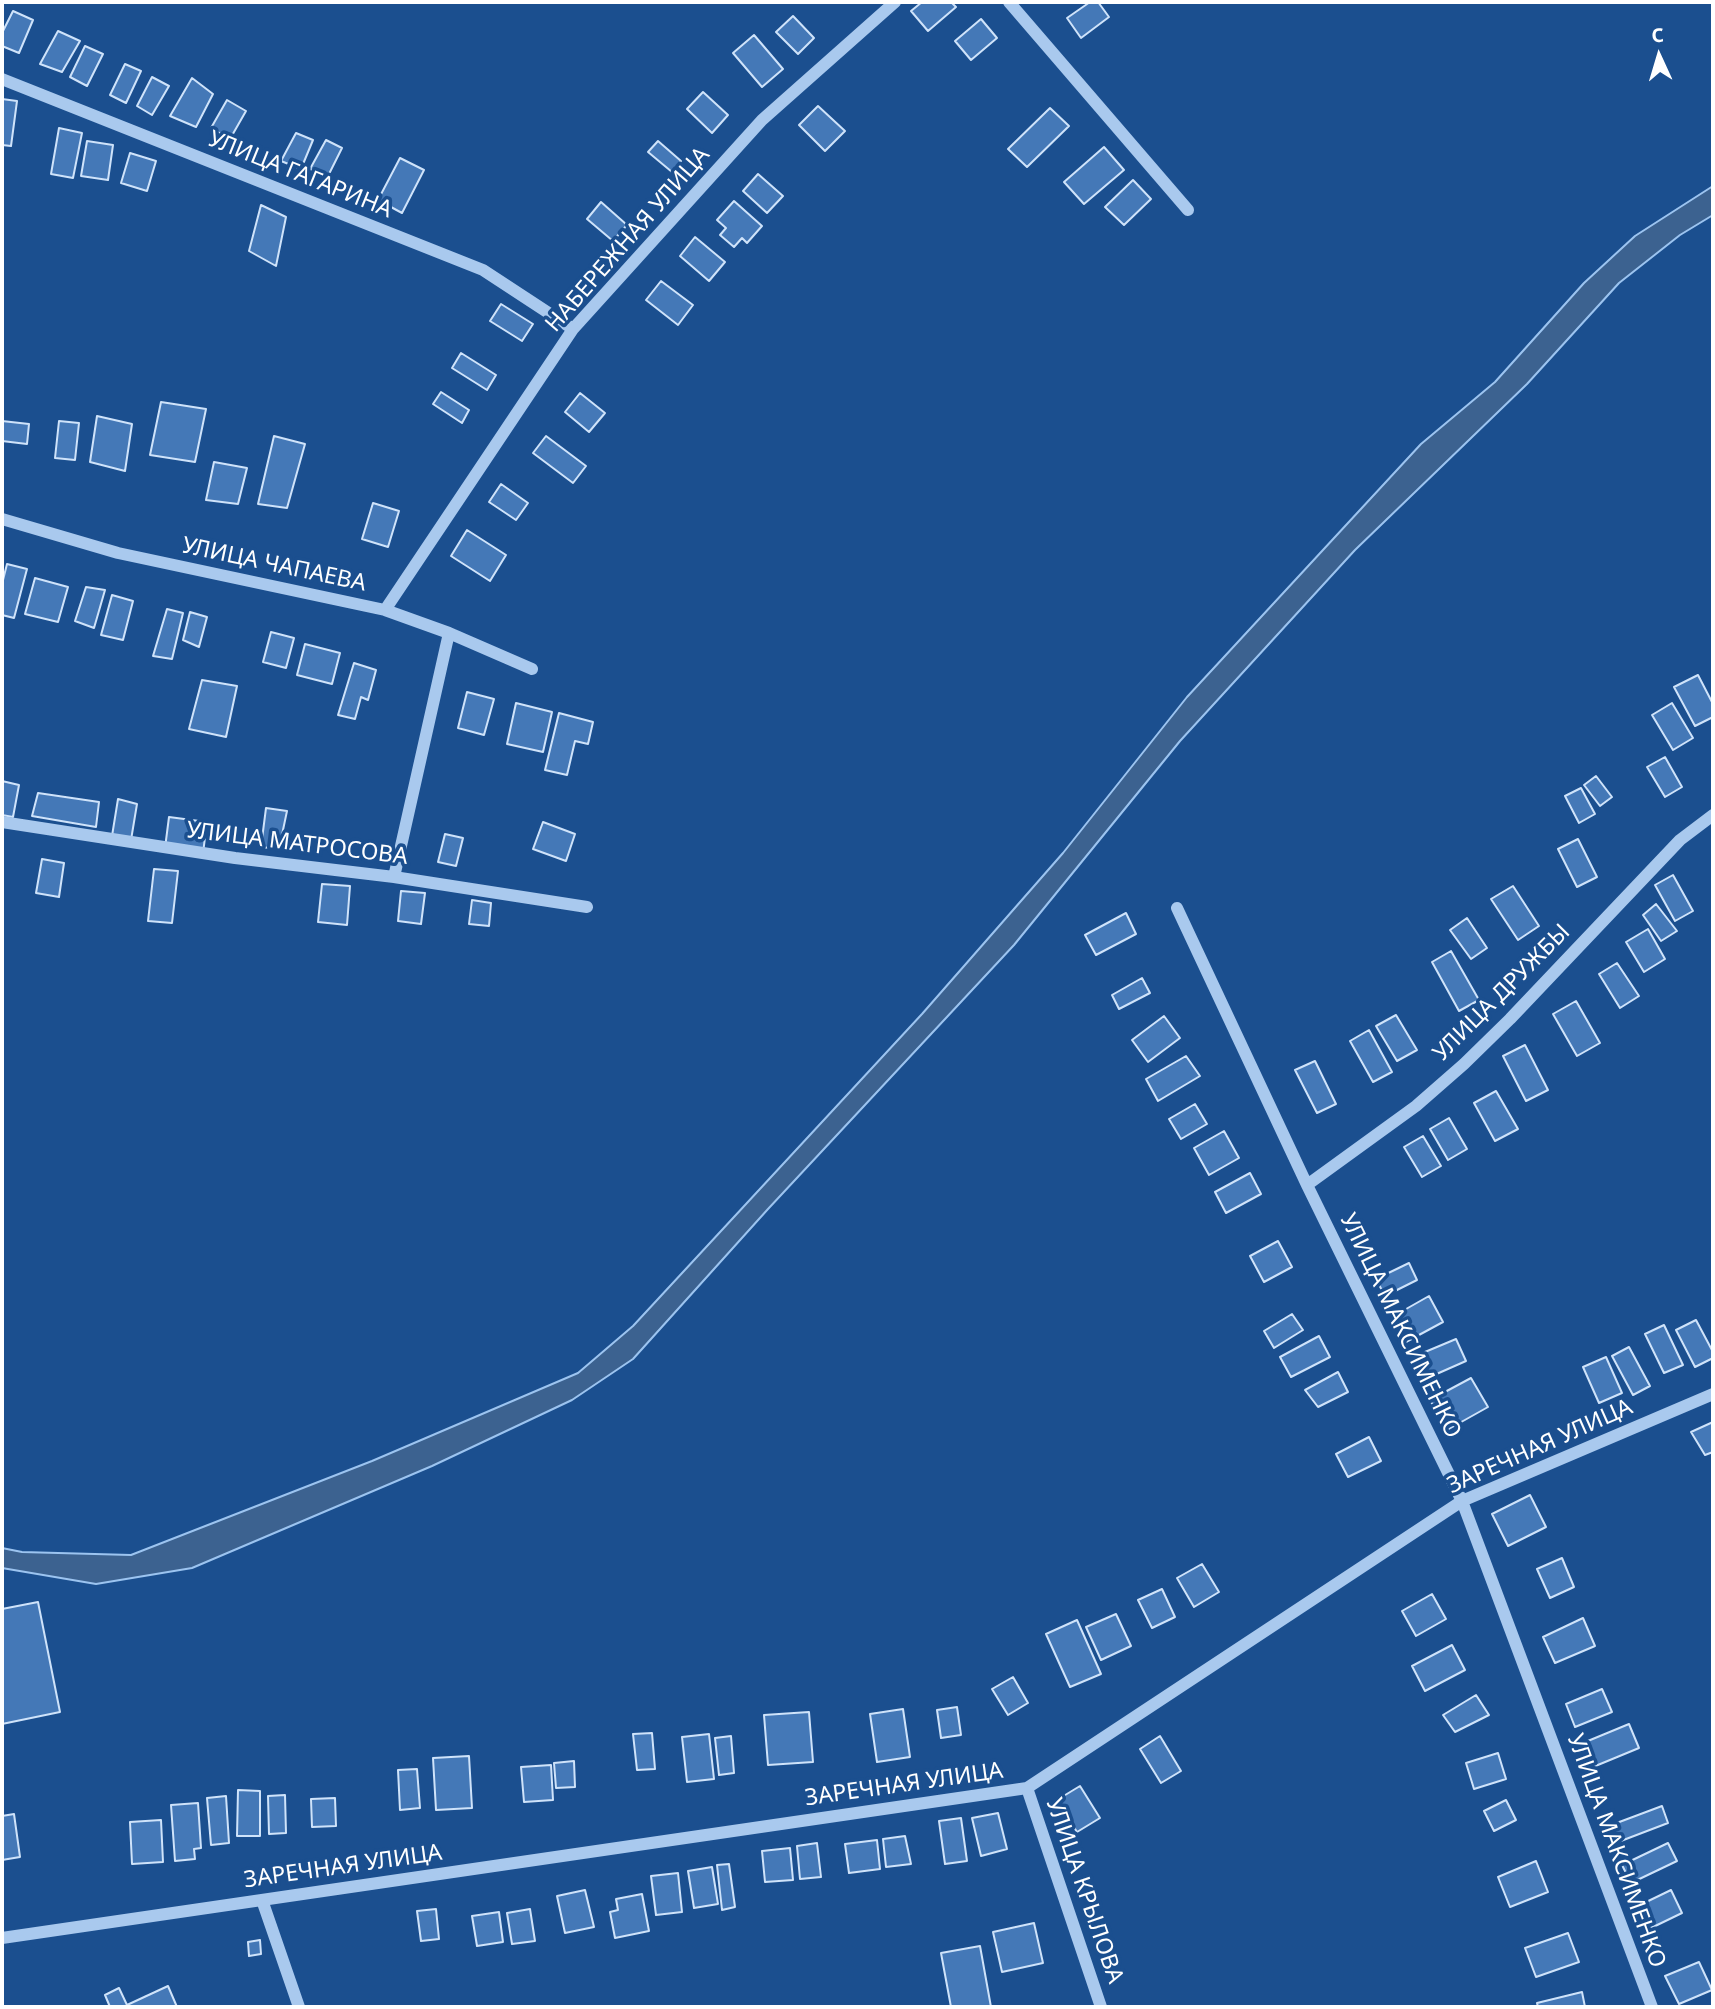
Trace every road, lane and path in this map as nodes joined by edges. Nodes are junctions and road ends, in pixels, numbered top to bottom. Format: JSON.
{"nodes":[{"id":1,"x":895,"y":2,"type":"edge"},
{"id":2,"x":1009,"y":2,"type":"edge"},
{"id":3,"x":2,"y":79,"type":"edge"},
{"id":4,"x":1188,"y":210,"type":"dead end"},
{"id":5,"x":573,"y":329,"type":"junction"},
{"id":6,"x":2,"y":519,"type":"edge"},
{"id":7,"x":385,"y":610,"type":"junction"},
{"id":8,"x":449,"y":633,"type":"junction"},
{"id":9,"x":532,"y":669,"type":"dead end"},
{"id":10,"x":1713,"y":815,"type":"edge"},
{"id":11,"x":2,"y":822,"type":"edge"},
{"id":12,"x":394,"y":877,"type":"junction"},
{"id":13,"x":587,"y":907,"type":"dead end"},
{"id":14,"x":1177,"y":908,"type":"dead end"},
{"id":15,"x":1307,"y":1185,"type":"junction"},
{"id":16,"x":1713,"y":1394,"type":"edge"},
{"id":17,"x":1462,"y":1501,"type":"junction"},
{"id":18,"x":1027,"y":1788,"type":"junction"},
{"id":19,"x":262,"y":1900,"type":"junction"},
{"id":20,"x":2,"y":1938,"type":"edge"},
{"id":21,"x":299,"y":2007,"type":"edge"},
{"id":22,"x":1101,"y":2007,"type":"edge"},
{"id":23,"x":1652,"y":2007,"type":"edge"}],
"edges":[{"from":1,"to":5,"type":"street","name":"НАБЕРЕЖНАЯ УЛИЦА"},
{"from":2,"to":4,"type":"street"},
{"from":3,"to":5,"type":"street","name":"УЛИЦА ГАГАРИНА"},
{"from":5,"to":7,"type":"street","name":"НАБЕРЕЖНАЯ УЛИЦА"},
{"from":6,"to":7,"type":"street","name":"УЛИЦА ЧАПАЕВА"},
{"from":7,"to":8,"type":"street","name":"УЛИЦА ЧАПАЕВА"},
{"from":8,"to":9,"type":"street","name":"УЛИЦА ЧАПАЕВА"},
{"from":8,"to":12,"type":"street"},
{"from":10,"to":15,"type":"street","name":"УЛИЦА ДРУЖБЫ"},
{"from":11,"to":12,"type":"street","name":"УЛИЦА МАТРОСОВА"},
{"from":12,"to":13,"type":"street","name":"УЛИЦА МАТРОСОВА"},
{"from":14,"to":15,"type":"street","name":"УЛИЦА МАКСИМЕНКО"},
{"from":15,"to":17,"type":"street","name":"УЛИЦА МАКСИМЕНКО"},
{"from":16,"to":17,"type":"street","name":"ЗАРЕЧНАЯ УЛИЦА"},
{"from":17,"to":18,"type":"street","name":"ЗАРЕЧНАЯ УЛИЦА"},
{"from":17,"to":23,"type":"street","name":"УЛИЦА МАКСИМЕНКО"},
{"from":18,"to":19,"type":"street","name":"ЗАРЕЧНАЯ УЛИЦА"},
{"from":18,"to":22,"type":"street","name":"УЛИЦА КРЫЛОВА"},
{"from":19,"to":20,"type":"street","name":"ЗАРЕЧНАЯ УЛИЦА"},
{"from":19,"to":21,"type":"street"}]}
